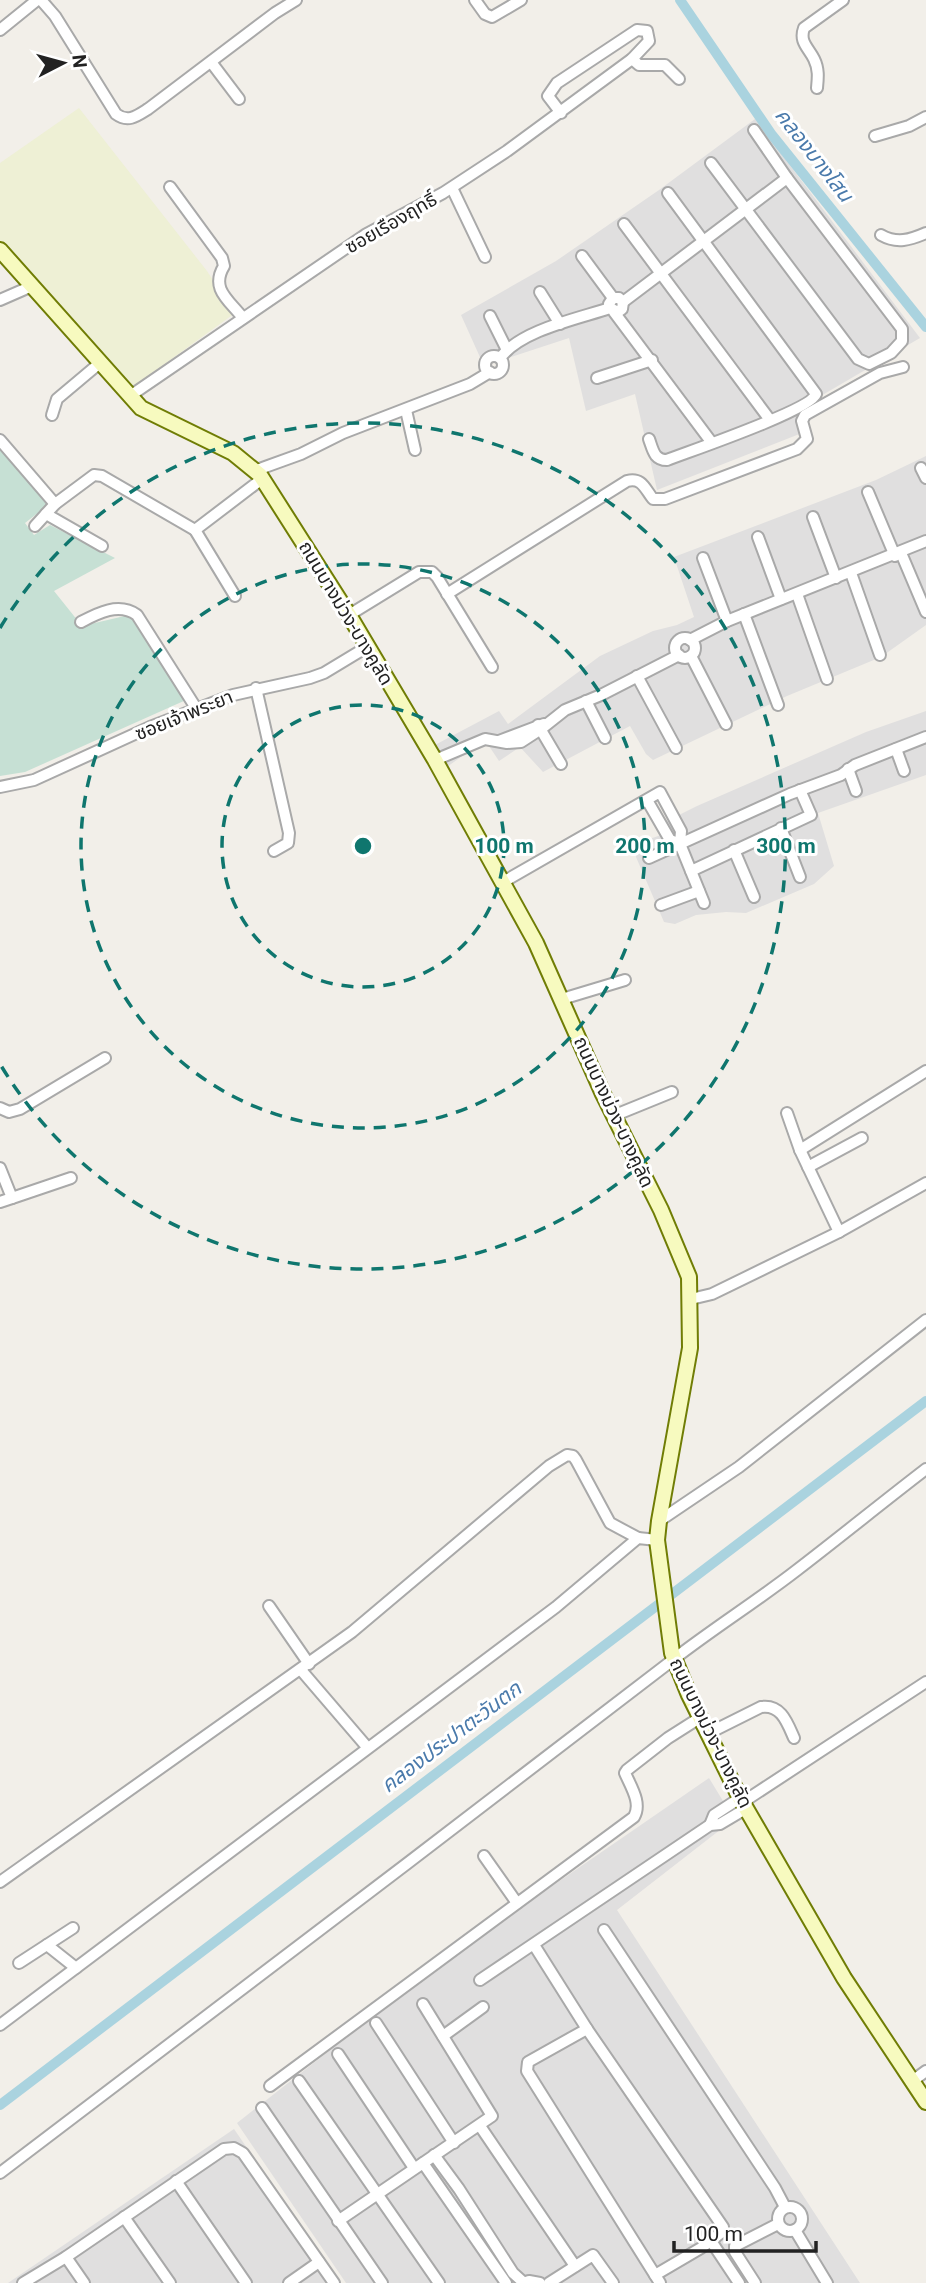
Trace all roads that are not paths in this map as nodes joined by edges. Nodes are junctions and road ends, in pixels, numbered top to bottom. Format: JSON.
{"nodes":[{"id":1,"x":39,"y":0,"type":"edge"},
{"id":2,"x":475,"y":0,"type":"edge"},
{"id":3,"x":521,"y":0,"type":"edge"},
{"id":4,"x":843,"y":0,"type":"edge"},
{"id":5,"x":293,"y":1,"type":"edge"},
{"id":6,"x":0,"y":30,"type":"edge"},
{"id":7,"x":632,"y":59,"type":"junction"},
{"id":8,"x":211,"y":62,"type":"junction"},
{"id":9,"x":679,"y":79,"type":"dead end"},
{"id":10,"x":817,"y":88,"type":"dead end"},
{"id":11,"x":239,"y":99,"type":"dead end"},
{"id":12,"x":561,"y":113,"type":"junction"},
{"id":13,"x":926,"y":117,"type":"edge"},
{"id":14,"x":754,"y":130,"type":"dead end"},
{"id":15,"x":875,"y":136,"type":"dead end"},
{"id":16,"x":711,"y":163,"type":"dead end"},
{"id":17,"x":787,"y":178,"type":"junction"},
{"id":18,"x":170,"y":187,"type":"dead end"},
{"id":19,"x":452,"y":188,"type":"junction"},
{"id":20,"x":668,"y":193,"type":"dead end"},
{"id":21,"x":745,"y":209,"type":"junction"},
{"id":22,"x":624,"y":224,"type":"dead end"},
{"id":23,"x":926,"y":233,"type":"edge"},
{"id":24,"x":881,"y":235,"type":"dead end"},
{"id":25,"x":702,"y":240,"type":"junction"},
{"id":26,"x":0,"y":250,"type":"edge"},
{"id":27,"x":582,"y":256,"type":"dead end"},
{"id":28,"x":485,"y":257,"type":"dead end"},
{"id":29,"x":661,"y":274,"type":"junction"},
{"id":30,"x":32,"y":286,"type":"junction"},
{"id":31,"x":540,"y":292,"type":"dead end"},
{"id":32,"x":0,"y":300,"type":"edge"},
{"id":33,"x":615,"y":305,"type":"junction"},
{"id":34,"x":490,"y":316,"type":"dead end"},
{"id":35,"x":243,"y":318,"type":"junction"},
{"id":36,"x":561,"y":324,"type":"junction"},
{"id":37,"x":503,"y":354,"type":"junction"},
{"id":38,"x":652,"y":360,"type":"junction"},
{"id":39,"x":101,"y":362,"type":"junction"},
{"id":40,"x":902,"y":368,"type":"dead end"},
{"id":41,"x":597,"y":378,"type":"dead end"},
{"id":42,"x":130,"y":396,"type":"junction"},
{"id":43,"x":406,"y":410,"type":"junction"},
{"id":44,"x":52,"y":415,"type":"dead end"},
{"id":45,"x":770,"y":420,"type":"junction"},
{"id":46,"x":649,"y":439,"type":"dead end"},
{"id":47,"x":0,"y":440,"type":"edge"},
{"id":48,"x":712,"y":443,"type":"junction"},
{"id":49,"x":415,"y":450,"type":"dead end"},
{"id":50,"x":258,"y":475,"type":"junction"},
{"id":51,"x":868,"y":492,"type":"dead end"},
{"id":52,"x":55,"y":504,"type":"junction"},
{"id":53,"x":46,"y":514,"type":"junction"},
{"id":54,"x":814,"y":517,"type":"dead end"},
{"id":55,"x":35,"y":526,"type":"dead end"},
{"id":56,"x":195,"y":530,"type":"junction"},
{"id":57,"x":758,"y":537,"type":"dead end"},
{"id":58,"x":926,"y":541,"type":"edge"},
{"id":59,"x":102,"y":546,"type":"dead end"},
{"id":60,"x":898,"y":554,"type":"junction"},
{"id":61,"x":702,"y":558,"type":"dead end"},
{"id":62,"x":850,"y":573,"type":"junction"},
{"id":63,"x":836,"y":578,"type":"junction"},
{"id":64,"x":447,"y":594,"type":"junction"},
{"id":65,"x":797,"y":594,"type":"junction"},
{"id":66,"x":235,"y":596,"type":"dead end"},
{"id":67,"x":781,"y":599,"type":"junction"},
{"id":68,"x":926,"y":612,"type":"edge"},
{"id":69,"x":744,"y":614,"type":"junction"},
{"id":70,"x":349,"y":615,"type":"junction"},
{"id":71,"x":727,"y":621,"type":"junction"},
{"id":72,"x":81,"y":622,"type":"dead end"},
{"id":73,"x":690,"y":640,"type":"junction"},
{"id":74,"x":367,"y":648,"type":"junction"},
{"id":75,"x":678,"y":655,"type":"junction"},
{"id":76,"x":880,"y":655,"type":"dead end"},
{"id":77,"x":691,"y":656,"type":"junction"},
{"id":78,"x":492,"y":667,"type":"dead end"},
{"id":79,"x":638,"y":676,"type":"junction"},
{"id":80,"x":827,"y":679,"type":"dead end"},
{"id":81,"x":256,"y":688,"type":"junction"},
{"id":82,"x":586,"y":701,"type":"junction"},
{"id":83,"x":778,"y":705,"type":"dead end"},
{"id":84,"x":196,"y":708,"type":"junction"},
{"id":85,"x":726,"y":724,"type":"dead end"},
{"id":86,"x":542,"y":726,"type":"junction"},
{"id":87,"x":926,"y":737,"type":"edge"},
{"id":88,"x":605,"y":738,"type":"dead end"},
{"id":89,"x":676,"y":748,"type":"dead end"},
{"id":90,"x":896,"y":749,"type":"junction"},
{"id":91,"x":435,"y":760,"type":"junction"},
{"id":92,"x":561,"y":764,"type":"dead end"},
{"id":93,"x":848,"y":769,"type":"junction"},
{"id":94,"x":904,"y":771,"type":"dead end"},
{"id":95,"x":0,"y":787,"type":"edge"},
{"id":96,"x":800,"y":790,"type":"junction"},
{"id":97,"x":856,"y":790,"type":"dead end"},
{"id":98,"x":647,"y":800,"type":"junction"},
{"id":99,"x":781,"y":828,"type":"junction"},
{"id":100,"x":680,"y":844,"type":"junction"},
{"id":101,"x":274,"y":850,"type":"dead end"},
{"id":102,"x":734,"y":850,"type":"junction"},
{"id":103,"x":649,"y":858,"type":"dead end"},
{"id":104,"x":691,"y":871,"type":"junction"},
{"id":105,"x":800,"y":877,"type":"dead end"},
{"id":106,"x":503,"y":882,"type":"junction"},
{"id":107,"x":699,"y":891,"type":"junction"},
{"id":108,"x":754,"y":897,"type":"dead end"},
{"id":109,"x":704,"y":903,"type":"dead end"},
{"id":110,"x":661,"y":905,"type":"dead end"},
{"id":111,"x":625,"y":980,"type":"dead end"},
{"id":112,"x":562,"y":999,"type":"junction"},
{"id":113,"x":105,"y":1058,"type":"dead end"},
{"id":114,"x":926,"y":1071,"type":"edge"},
{"id":115,"x":672,"y":1092,"type":"dead end"},
{"id":116,"x":0,"y":1108,"type":"edge"},
{"id":117,"x":787,"y":1113,"type":"dead end"},
{"id":118,"x":613,"y":1116,"type":"junction"},
{"id":119,"x":862,"y":1138,"type":"dead end"},
{"id":120,"x":800,"y":1150,"type":"junction"},
{"id":121,"x":808,"y":1167,"type":"junction"},
{"id":122,"x":0,"y":1168,"type":"edge"},
{"id":123,"x":71,"y":1178,"type":"dead end"},
{"id":124,"x":926,"y":1183,"type":"edge"},
{"id":125,"x":12,"y":1198,"type":"junction"},
{"id":126,"x":0,"y":1202,"type":"edge"},
{"id":127,"x":839,"y":1232,"type":"junction"},
{"id":128,"x":691,"y":1299,"type":"junction"},
{"id":129,"x":926,"y":1320,"type":"edge"},
{"id":130,"x":926,"y":1469,"type":"edge"},
{"id":131,"x":659,"y":1521,"type":"junction"},
{"id":132,"x":638,"y":1538,"type":"junction"},
{"id":133,"x":657,"y":1547,"type":"junction"},
{"id":134,"x":269,"y":1606,"type":"dead end"},
{"id":135,"x":673,"y":1656,"type":"junction"},
{"id":136,"x":305,"y":1667,"type":"junction"},
{"id":137,"x":926,"y":1682,"type":"edge"},
{"id":138,"x":701,"y":1717,"type":"junction"},
{"id":139,"x":709,"y":1733,"type":"junction"},
{"id":140,"x":794,"y":1738,"type":"dead end"},
{"id":141,"x":367,"y":1747,"type":"junction"},
{"id":142,"x":744,"y":1803,"type":"junction"},
{"id":143,"x":485,"y":1856,"type":"dead end"},
{"id":144,"x":0,"y":1882,"type":"edge"},
{"id":145,"x":517,"y":1903,"type":"junction"},
{"id":146,"x":73,"y":1928,"type":"dead end"},
{"id":147,"x":604,"y":1930,"type":"dead end"},
{"id":148,"x":47,"y":1945,"type":"junction"},
{"id":149,"x":534,"y":1945,"type":"junction"},
{"id":150,"x":19,"y":1963,"type":"dead end"},
{"id":151,"x":76,"y":1968,"type":"junction"},
{"id":152,"x":480,"y":1980,"type":"dead end"},
{"id":153,"x":423,"y":2004,"type":"dead end"},
{"id":154,"x":482,"y":2007,"type":"dead end"},
{"id":155,"x":376,"y":2023,"type":"dead end"},
{"id":156,"x":0,"y":2025,"type":"edge"},
{"id":157,"x":587,"y":2029,"type":"junction"},
{"id":158,"x":443,"y":2036,"type":"junction"},
{"id":159,"x":338,"y":2054,"type":"dead end"},
{"id":160,"x":926,"y":2071,"type":"edge"},
{"id":161,"x":299,"y":2081,"type":"dead end"},
{"id":162,"x":271,"y":2086,"type":"dead end"},
{"id":163,"x":920,"y":2090,"type":"edge"},
{"id":164,"x":262,"y":2108,"type":"dead end"},
{"id":165,"x":480,"y":2126,"type":"junction"},
{"id":166,"x":454,"y":2143,"type":"junction"},
{"id":167,"x":434,"y":2155,"type":"junction"},
{"id":168,"x":418,"y":2166,"type":"junction"},
{"id":169,"x":0,"y":2174,"type":"edge"},
{"id":170,"x":176,"y":2181,"type":"junction"},
{"id":171,"x":376,"y":2194,"type":"junction"},
{"id":172,"x":785,"y":2207,"type":"junction"},
{"id":173,"x":124,"y":2217,"type":"junction"},
{"id":174,"x":338,"y":2221,"type":"junction"},
{"id":175,"x":778,"y":2224,"type":"junction"},
{"id":176,"x":482,"y":2227,"type":"junction"},
{"id":177,"x":794,"y":2230,"type":"junction"},
{"id":178,"x":471,"y":2234,"type":"junction"},
{"id":179,"x":711,"y":2241,"type":"junction"},
{"id":180,"x":66,"y":2257,"type":"junction"},
{"id":181,"x":319,"y":2262,"type":"junction"},
{"id":182,"x":575,"y":2266,"type":"junction"},
{"id":183,"x":657,"y":2279,"type":"edge"},
{"id":184,"x":23,"y":2283,"type":"edge"},
{"id":185,"x":83,"y":2283,"type":"edge"},
{"id":186,"x":170,"y":2283,"type":"edge"},
{"id":187,"x":246,"y":2283,"type":"edge"},
{"id":188,"x":289,"y":2283,"type":"edge"},
{"id":189,"x":334,"y":2283,"type":"edge"},
{"id":190,"x":382,"y":2283,"type":"edge"},
{"id":191,"x":439,"y":2283,"type":"edge"},
{"id":192,"x":506,"y":2283,"type":"edge"},
{"id":193,"x":524,"y":2283,"type":"edge"},
{"id":194,"x":540,"y":2283,"type":"edge"},
{"id":195,"x":549,"y":2283,"type":"edge"},
{"id":196,"x":613,"y":2283,"type":"edge"},
{"id":197,"x":739,"y":2283,"type":"edge"},
{"id":198,"x":755,"y":2283,"type":"edge"},
{"id":199,"x":827,"y":2283,"type":"edge"}],
"edges":[{"from":1,"to":6,"type":"street"},
{"from":1,"to":8,"type":"street"},
{"from":2,"to":3,"type":"street"},
{"from":4,"to":10,"type":"street"},
{"from":5,"to":8,"type":"street"},
{"from":7,"to":9,"type":"street"},
{"from":7,"to":12,"type":"street","name":"ซอยเรืองฤทธิ์"},
{"from":7,"to":12,"type":"street","name":"ซอยเรืองฤทธิ์"},
{"from":8,"to":11,"type":"street"},
{"from":12,"to":19,"type":"street","name":"ซอยเรืองฤทธิ์"},
{"from":13,"to":15,"type":"street"},
{"from":14,"to":17,"type":"street"},
{"from":16,"to":21,"type":"street"},
{"from":17,"to":21,"type":"street"},
{"from":17,"to":21,"type":"street"},
{"from":18,"to":35,"type":"street"},
{"from":19,"to":28,"type":"street"},
{"from":19,"to":35,"type":"street","name":"ซอยเรืองฤทธิ์"},
{"from":20,"to":25,"type":"street"},
{"from":21,"to":25,"type":"street"},
{"from":22,"to":29,"type":"street"},
{"from":23,"to":24,"type":"street"},
{"from":25,"to":29,"type":"street"},
{"from":25,"to":45,"type":"street"},
{"from":26,"to":30,"type":"street","name":"ถนนบางม่วง-บางคูลัด"},
{"from":27,"to":33,"type":"street"},
{"from":29,"to":33,"type":"street"},
{"from":29,"to":45,"type":"street"},
{"from":30,"to":32,"type":"street"},
{"from":30,"to":39,"type":"street","name":"ถนนบางม่วง-บางคูลัด"},
{"from":31,"to":36,"type":"street"},
{"from":33,"to":36,"type":"street"},
{"from":33,"to":38,"type":"street"},
{"from":34,"to":37,"type":"street"},
{"from":35,"to":42,"type":"street","name":"ซอยเรืองฤทธิ์"},
{"from":36,"to":37,"type":"street"},
{"from":37,"to":43,"type":"street"},
{"from":38,"to":41,"type":"street"},
{"from":38,"to":48,"type":"street"},
{"from":39,"to":42,"type":"street","name":"ถนนบางม่วง-บางคูลัด"},
{"from":39,"to":44,"type":"street"},
{"from":40,"to":64,"type":"street"},
{"from":42,"to":50,"type":"street","name":"ถนนบางม่วง-บางคูลัด"},
{"from":43,"to":49,"type":"street"},
{"from":43,"to":50,"type":"street"},
{"from":45,"to":48,"type":"street"},
{"from":46,"to":48,"type":"street"},
{"from":47,"to":52,"type":"street"},
{"from":50,"to":56,"type":"street"},
{"from":50,"to":70,"type":"street","name":"ถนนบางม่วง-บางคูลัด"},
{"from":51,"to":60,"type":"street"},
{"from":52,"to":53,"type":"street"},
{"from":52,"to":56,"type":"street"},
{"from":53,"to":55,"type":"street"},
{"from":53,"to":59,"type":"street"},
{"from":54,"to":63,"type":"street"},
{"from":56,"to":66,"type":"street"},
{"from":57,"to":67,"type":"street"},
{"from":58,"to":60,"type":"street"},
{"from":60,"to":62,"type":"street"},
{"from":60,"to":68,"type":"street"},
{"from":61,"to":71,"type":"street"},
{"from":62,"to":63,"type":"street"},
{"from":62,"to":76,"type":"street"},
{"from":63,"to":65,"type":"street"},
{"from":64,"to":70,"type":"street"},
{"from":64,"to":78,"type":"street"},
{"from":65,"to":67,"type":"street"},
{"from":65,"to":80,"type":"street"},
{"from":67,"to":69,"type":"street"},
{"from":69,"to":71,"type":"street"},
{"from":69,"to":83,"type":"street"},
{"from":70,"to":74,"type":"street","name":"ถนนบางม่วง-บางคูลัด"},
{"from":71,"to":73,"type":"street"},
{"from":72,"to":84,"type":"street"},
{"from":73,"to":75,"type":"street"},
{"from":73,"to":77,"type":"street"},
{"from":74,"to":81,"type":"street","name":"ซอยเจ้าพระยา"},
{"from":74,"to":91,"type":"street","name":"ถนนบางม่วง-บางคูลัด"},
{"from":75,"to":77,"type":"street"},
{"from":75,"to":79,"type":"street"},
{"from":77,"to":85,"type":"street"},
{"from":79,"to":82,"type":"street"},
{"from":79,"to":89,"type":"street"},
{"from":81,"to":84,"type":"street","name":"ซอยเจ้าพระยา"},
{"from":81,"to":101,"type":"street"},
{"from":82,"to":86,"type":"street"},
{"from":82,"to":88,"type":"street"},
{"from":84,"to":95,"type":"street","name":"ซอยเจ้าพระยา"},
{"from":86,"to":91,"type":"street"},
{"from":86,"to":92,"type":"street"},
{"from":87,"to":90,"type":"street"},
{"from":90,"to":93,"type":"street"},
{"from":90,"to":94,"type":"street"},
{"from":91,"to":106,"type":"street","name":"ถนนบางม่วง-บางคูลัด"},
{"from":93,"to":96,"type":"street"},
{"from":93,"to":97,"type":"street"},
{"from":96,"to":99,"type":"street"},
{"from":96,"to":100,"type":"street"},
{"from":98,"to":100,"type":"street"},
{"from":98,"to":100,"type":"street"},
{"from":98,"to":106,"type":"street"},
{"from":99,"to":102,"type":"street"},
{"from":99,"to":105,"type":"street"},
{"from":100,"to":103,"type":"street"},
{"from":100,"to":104,"type":"street"},
{"from":102,"to":104,"type":"street"},
{"from":102,"to":108,"type":"street"},
{"from":104,"to":107,"type":"street"},
{"from":106,"to":112,"type":"street","name":"ถนนบางม่วง-บางคูลัด"},
{"from":107,"to":109,"type":"street"},
{"from":107,"to":110,"type":"street"},
{"from":111,"to":112,"type":"street"},
{"from":112,"to":118,"type":"street","name":"ถนนบางม่วง-บางคูลัด"},
{"from":113,"to":116,"type":"street"},
{"from":114,"to":120,"type":"street"},
{"from":115,"to":118,"type":"street"},
{"from":117,"to":120,"type":"street"},
{"from":118,"to":128,"type":"street","name":"ถนนบางม่วง-บางคูลัด"},
{"from":119,"to":121,"type":"street"},
{"from":120,"to":121,"type":"street"},
{"from":121,"to":127,"type":"street"},
{"from":122,"to":125,"type":"street"},
{"from":123,"to":125,"type":"street"},
{"from":124,"to":127,"type":"street"},
{"from":125,"to":126,"type":"street"},
{"from":127,"to":128,"type":"street"},
{"from":128,"to":131,"type":"street","name":"ถนนบางม่วง-บางคูลัด"},
{"from":129,"to":131,"type":"street"},
{"from":130,"to":135,"type":"street"},
{"from":131,"to":133,"type":"street","name":"ถนนบางม่วง-บางคูลัด"},
{"from":132,"to":133,"type":"street"},
{"from":132,"to":136,"type":"street"},
{"from":132,"to":141,"type":"street"},
{"from":133,"to":135,"type":"street","name":"ถนนบางม่วง-บางคูลัด"},
{"from":134,"to":136,"type":"street"},
{"from":135,"to":138,"type":"street","name":"ถนนบางม่วง-บางคูลัด"},
{"from":135,"to":169,"type":"street"},
{"from":136,"to":141,"type":"street"},
{"from":136,"to":144,"type":"street"},
{"from":137,"to":142,"type":"street"},
{"from":138,"to":139,"type":"street","name":"ถนนบางม่วง-บางคูลัด"},
{"from":138,"to":145,"type":"street"},
{"from":139,"to":140,"type":"street"},
{"from":139,"to":142,"type":"street","name":"ถนนบางม่วง-บางคูลัด"},
{"from":141,"to":151,"type":"street"},
{"from":142,"to":149,"type":"street"},
{"from":142,"to":163,"type":"street","name":"ถนนบางม่วง-บางคูลัด"},
{"from":143,"to":145,"type":"street"},
{"from":145,"to":162,"type":"street"},
{"from":146,"to":148,"type":"street"},
{"from":147,"to":172,"type":"street"},
{"from":148,"to":150,"type":"street"},
{"from":148,"to":151,"type":"street"},
{"from":149,"to":152,"type":"street"},
{"from":149,"to":157,"type":"street"},
{"from":151,"to":156,"type":"street"},
{"from":153,"to":158,"type":"street"},
{"from":154,"to":158,"type":"street"},
{"from":155,"to":166,"type":"street"},
{"from":157,"to":179,"type":"street"},
{"from":157,"to":183,"type":"street"},
{"from":158,"to":165,"type":"street"},
{"from":159,"to":168,"type":"street"},
{"from":160,"to":163,"type":"street"},
{"from":161,"to":171,"type":"street"},
{"from":164,"to":174,"type":"street"},
{"from":165,"to":166,"type":"street"},
{"from":165,"to":182,"type":"street"},
{"from":166,"to":167,"type":"street"},
{"from":167,"to":168,"type":"street"},
{"from":167,"to":176,"type":"street"},
{"from":168,"to":171,"type":"street"},
{"from":168,"to":178,"type":"street"},
{"from":170,"to":173,"type":"street"},
{"from":170,"to":181,"type":"street"},
{"from":170,"to":187,"type":"street"},
{"from":171,"to":174,"type":"street"},
{"from":171,"to":191,"type":"street"},
{"from":172,"to":175,"type":"street"},
{"from":172,"to":177,"type":"street"},
{"from":173,"to":180,"type":"street"},
{"from":173,"to":186,"type":"street"},
{"from":174,"to":190,"type":"street"},
{"from":175,"to":177,"type":"street"},
{"from":175,"to":198,"type":"street"},
{"from":176,"to":178,"type":"street"},
{"from":176,"to":193,"type":"street"},
{"from":177,"to":199,"type":"street"},
{"from":178,"to":192,"type":"street"},
{"from":179,"to":183,"type":"street"},
{"from":179,"to":197,"type":"street"},
{"from":180,"to":184,"type":"street"},
{"from":180,"to":185,"type":"street"},
{"from":181,"to":188,"type":"street"},
{"from":181,"to":189,"type":"street"},
{"from":182,"to":195,"type":"street"},
{"from":182,"to":196,"type":"street"},
{"from":193,"to":194,"type":"street"}]}
